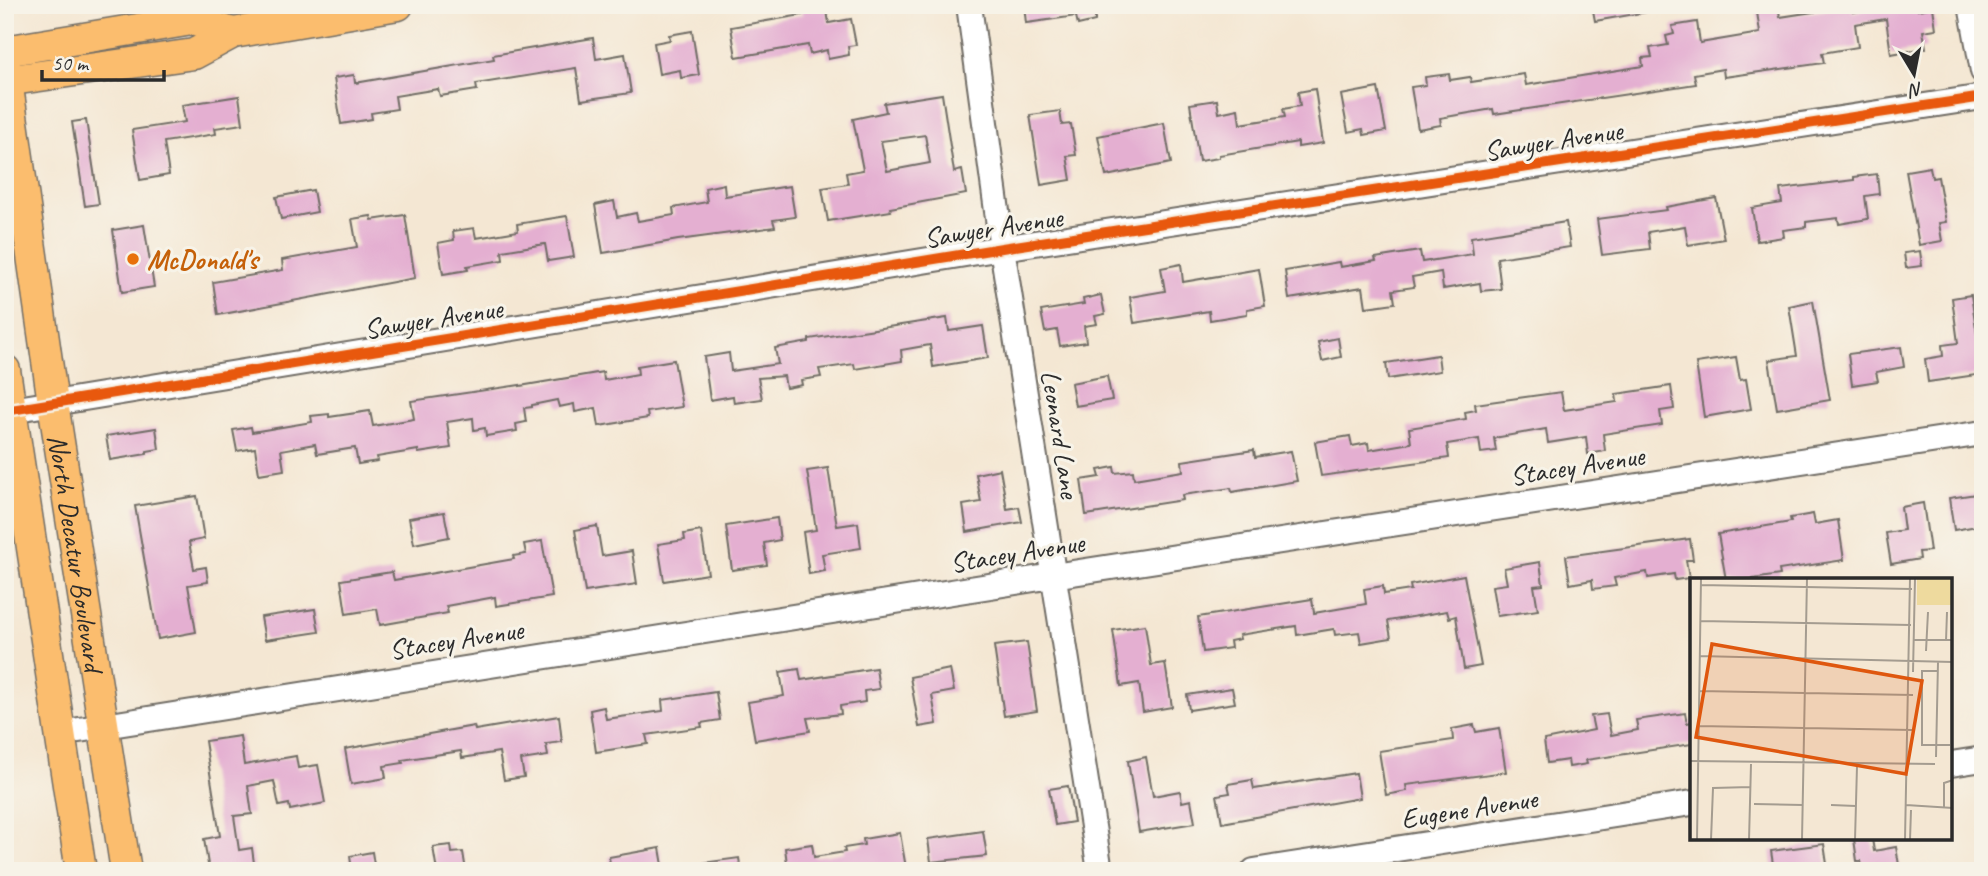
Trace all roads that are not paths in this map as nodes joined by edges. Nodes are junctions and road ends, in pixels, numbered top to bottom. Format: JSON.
{"nodes":[{"id":1,"x":398,"y":5,"type":"edge"},
{"id":2,"x":969,"y":5,"type":"edge"},
{"id":3,"x":1971,"y":5,"type":"edge"},
{"id":4,"x":233,"y":33,"type":"junction"},
{"id":5,"x":5,"y":51,"type":"edge"},
{"id":6,"x":1983,"y":71,"type":"edge"},
{"id":7,"x":6,"y":76,"type":"edge"},
{"id":8,"x":1983,"y":97,"type":"edge"},
{"id":9,"x":1002,"y":248,"type":"junction"},
{"id":10,"x":5,"y":370,"type":"edge"},
{"id":11,"x":53,"y":403,"type":"junction"},
{"id":12,"x":11,"y":410,"type":"junction"},
{"id":13,"x":1983,"y":433,"type":"edge"},
{"id":14,"x":1053,"y":576,"type":"junction"},
{"id":15,"x":103,"y":724,"type":"junction"},
{"id":16,"x":60,"y":733,"type":"junction"},
{"id":17,"x":1983,"y":759,"type":"edge"},
{"id":18,"x":1953,"y":764,"type":"edge"},
{"id":19,"x":1690,"y":803,"type":"edge"},
{"id":20,"x":81,"y":871,"type":"edge"},
{"id":21,"x":126,"y":871,"type":"edge"},
{"id":22,"x":1100,"y":871,"type":"edge"},
{"id":23,"x":1254,"y":871,"type":"edge"}],
"edges":[{"from":1,"to":4,"type":"main road"},
{"from":2,"to":9,"type":"street","name":"Leonard Lane"},
{"from":3,"to":6,"type":"street"},
{"from":4,"to":5,"type":"main road"},
{"from":4,"to":7,"type":"main road"},
{"from":7,"to":11,"type":"main road","name":"North Decatur Boulevard"},
{"from":8,"to":9,"type":"street","name":"Sawyer Avenue"},
{"from":9,"to":11,"type":"street","name":"Sawyer Avenue"},
{"from":9,"to":14,"type":"street","name":"Leonard Lane"},
{"from":10,"to":12,"type":"main road","name":"North Decatur Boulevard"},
{"from":11,"to":12,"type":"street","name":"Sawyer Avenue"},
{"from":11,"to":15,"type":"main road","name":"North Decatur Boulevard"},
{"from":12,"to":16,"type":"main road","name":"North Decatur Boulevard"},
{"from":13,"to":14,"type":"street","name":"Stacey Avenue"},
{"from":14,"to":15,"type":"street","name":"Stacey Avenue"},
{"from":14,"to":22,"type":"street","name":"Leonard Lane"},
{"from":15,"to":16,"type":"street","name":"Stacey Avenue"},
{"from":15,"to":21,"type":"main road","name":"North Decatur Boulevard"},
{"from":16,"to":20,"type":"main road","name":"North Decatur Boulevard"},
{"from":17,"to":18,"type":"street"},
{"from":19,"to":23,"type":"street","name":"Eugene Avenue"}]}
